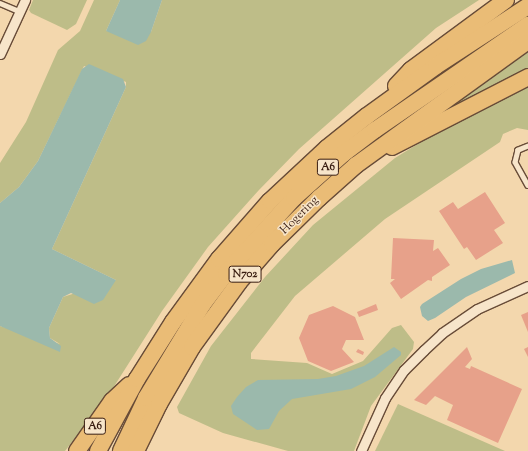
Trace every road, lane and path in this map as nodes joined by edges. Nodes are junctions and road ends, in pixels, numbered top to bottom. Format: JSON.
{"nodes":[{"id":1,"x":25,"y":0,"type":"edge"},
{"id":2,"x":506,"y":0,"type":"edge"},
{"id":3,"x":0,"y":3,"type":"edge"},
{"id":4,"x":528,"y":6,"type":"edge"},
{"id":5,"x":20,"y":11,"type":"junction"},
{"id":6,"x":528,"y":25,"type":"edge"},
{"id":7,"x":528,"y":41,"type":"edge"},
{"id":8,"x":0,"y":54,"type":"edge"},
{"id":9,"x":528,"y":77,"type":"edge"},
{"id":10,"x":367,"y":116,"type":"junction"},
{"id":11,"x":528,"y":146,"type":"edge"},
{"id":12,"x":356,"y":165,"type":"junction"},
{"id":13,"x":528,"y":185,"type":"edge"},
{"id":14,"x":528,"y":286,"type":"edge"},
{"id":15,"x":131,"y":386,"type":"joint"},
{"id":16,"x":152,"y":401,"type":"junction"},
{"id":17,"x":118,"y":404,"type":"junction"},
{"id":18,"x":144,"y":417,"type":"junction"},
{"id":19,"x":77,"y":451,"type":"edge"},
{"id":20,"x":98,"y":451,"type":"edge"},
{"id":21,"x":121,"y":451,"type":"edge"},
{"id":22,"x":136,"y":451,"type":"edge"},
{"id":23,"x":361,"y":451,"type":"edge"}],
"edges":[{"from":1,"to":5,"type":"street"},
{"from":2,"to":10,"type":"highway","number":"N702"},
{"from":3,"to":5,"type":"lane"},
{"from":4,"to":10,"type":"highway","number":"N702"},
{"from":5,"to":8,"type":"street"},
{"from":6,"to":16,"type":"highway","number":"A6"},
{"from":7,"to":12,"type":"highway","name":"Hogering","number":"N702"},
{"from":9,"to":12,"type":"highway","number":"N702"},
{"from":10,"to":15,"type":"highway","number":"N702"},
{"from":11,"to":13,"type":"lane"},
{"from":12,"to":16,"type":"highway","name":"Hogering","number":"N702"},
{"from":14,"to":23,"type":"street"},
{"from":15,"to":17,"type":"highway","number":"A6"},
{"from":16,"to":18,"type":"highway","name":"Hogering","number":"N702"},
{"from":17,"to":19,"type":"highway","number":"A6"},
{"from":17,"to":20,"type":"highway","number":"A6"},
{"from":18,"to":21,"type":"highway"},
{"from":18,"to":22,"type":"highway","name":"Hogering","number":"N702"}]}
